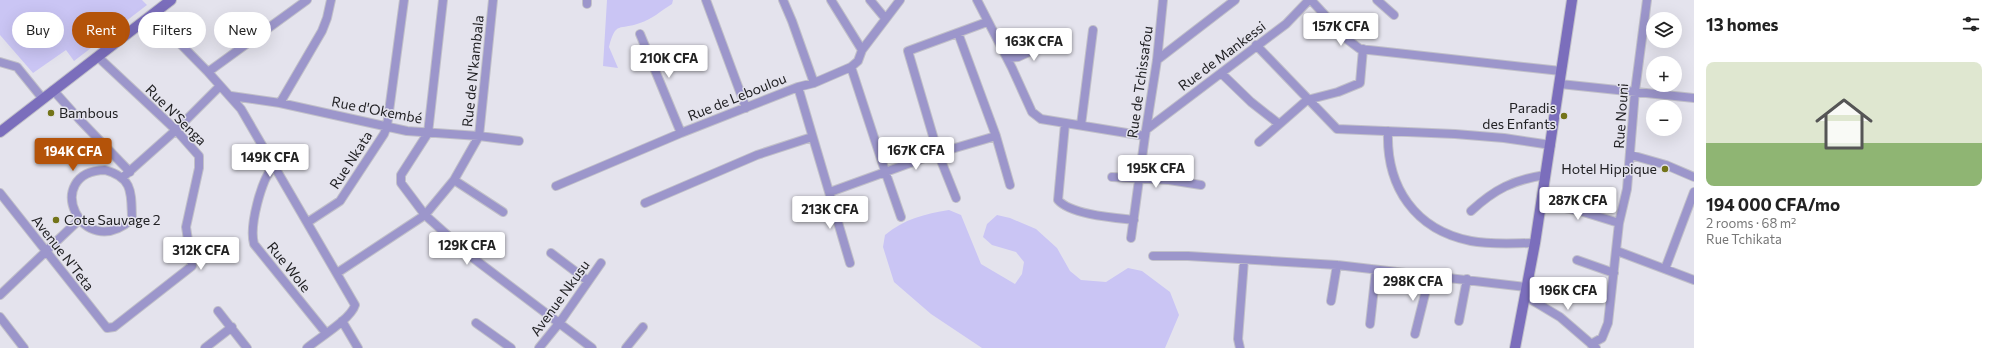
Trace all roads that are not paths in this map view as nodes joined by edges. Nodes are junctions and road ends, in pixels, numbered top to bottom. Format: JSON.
{"nodes":[{"id":1,"x":171,"y":0,"type":"edge"},
{"id":2,"x":307,"y":0,"type":"edge"},
{"id":3,"x":331,"y":0,"type":"edge"},
{"id":4,"x":404,"y":0,"type":"edge"},
{"id":5,"x":443,"y":0,"type":"edge"},
{"id":6,"x":493,"y":0,"type":"edge"},
{"id":7,"x":706,"y":0,"type":"edge"},
{"id":8,"x":783,"y":0,"type":"edge"},
{"id":9,"x":831,"y":0,"type":"edge"},
{"id":10,"x":870,"y":0,"type":"edge"},
{"id":11,"x":900,"y":0,"type":"edge"},
{"id":12,"x":977,"y":0,"type":"edge"},
{"id":13,"x":1163,"y":0,"type":"edge"},
{"id":14,"x":1235,"y":0,"type":"edge"},
{"id":15,"x":1310,"y":0,"type":"edge"},
{"id":16,"x":1377,"y":0,"type":"edge"},
{"id":17,"x":1572,"y":0,"type":"edge"},
{"id":18,"x":1647,"y":0,"type":"edge"},
{"id":19,"x":156,"y":12,"type":"edge"},
{"id":20,"x":1394,"y":16,"type":"dead end"},
{"id":21,"x":886,"y":18,"type":"junction"},
{"id":22,"x":987,"y":22,"type":"junction"},
{"id":23,"x":138,"y":26,"type":"edge"},
{"id":24,"x":1093,"y":30,"type":"dead end"},
{"id":25,"x":958,"y":33,"type":"junction"},
{"id":26,"x":640,"y":34,"type":"dead end"},
{"id":27,"x":1057,"y":45,"type":"dead end"},
{"id":28,"x":1256,"y":45,"type":"junction"},
{"id":29,"x":184,"y":48,"type":"edge"},
{"id":30,"x":1363,"y":49,"type":"junction"},
{"id":31,"x":862,"y":50,"type":"junction"},
{"id":32,"x":98,"y":57,"type":"junction"},
{"id":33,"x":1007,"y":58,"type":"junction"},
{"id":34,"x":1157,"y":60,"type":"junction"},
{"id":35,"x":0,"y":62,"type":"edge"},
{"id":36,"x":852,"y":67,"type":"junction"},
{"id":37,"x":1561,"y":71,"type":"junction"},
{"id":38,"x":208,"y":72,"type":"junction"},
{"id":39,"x":1221,"y":73,"type":"junction"},
{"id":40,"x":814,"y":83,"type":"junction"},
{"id":41,"x":1560,"y":84,"type":"junction"},
{"id":42,"x":220,"y":86,"type":"junction"},
{"id":43,"x":798,"y":87,"type":"junction"},
{"id":44,"x":53,"y":90,"type":"junction"},
{"id":45,"x":1635,"y":91,"type":"junction"},
{"id":46,"x":231,"y":96,"type":"junction"},
{"id":47,"x":1694,"y":98,"type":"edge"},
{"id":48,"x":43,"y":99,"type":"junction"},
{"id":49,"x":1307,"y":100,"type":"junction"},
{"id":50,"x":280,"y":103,"type":"junction"},
{"id":51,"x":746,"y":108,"type":"junction"},
{"id":52,"x":1065,"y":124,"type":"junction"},
{"id":53,"x":1279,"y":124,"type":"junction"},
{"id":54,"x":1081,"y":125,"type":"junction"},
{"id":55,"x":387,"y":126,"type":"junction"},
{"id":56,"x":176,"y":130,"type":"junction"},
{"id":57,"x":1388,"y":131,"type":"junction"},
{"id":58,"x":0,"y":132,"type":"edge"},
{"id":59,"x":1146,"y":132,"type":"junction"},
{"id":60,"x":428,"y":133,"type":"junction"},
{"id":61,"x":681,"y":133,"type":"junction"},
{"id":62,"x":479,"y":136,"type":"junction"},
{"id":63,"x":996,"y":136,"type":"junction"},
{"id":64,"x":812,"y":137,"type":"junction"},
{"id":65,"x":519,"y":141,"type":"dead end"},
{"id":66,"x":1259,"y":142,"type":"dead end"},
{"id":67,"x":1551,"y":145,"type":"junction"},
{"id":68,"x":938,"y":153,"type":"junction"},
{"id":69,"x":1631,"y":155,"type":"junction"},
{"id":70,"x":274,"y":165,"type":"junction"},
{"id":71,"x":885,"y":171,"type":"junction"},
{"id":72,"x":130,"y":172,"type":"junction"},
{"id":73,"x":1546,"y":175,"type":"junction"},
{"id":74,"x":1112,"y":177,"type":"dead end"},
{"id":75,"x":1694,"y":177,"type":"edge"},
{"id":76,"x":122,"y":178,"type":"junction"},
{"id":77,"x":1140,"y":179,"type":"junction"},
{"id":78,"x":454,"y":180,"type":"junction"},
{"id":79,"x":1010,"y":185,"type":"dead end"},
{"id":80,"x":1201,"y":185,"type":"dead end"},
{"id":81,"x":556,"y":186,"type":"dead end"},
{"id":82,"x":830,"y":192,"type":"junction"},
{"id":83,"x":1694,"y":192,"type":"edge"},
{"id":84,"x":0,"y":193,"type":"edge"},
{"id":85,"x":956,"y":198,"type":"dead end"},
{"id":86,"x":1541,"y":203,"type":"junction"},
{"id":87,"x":644,"y":204,"type":"dead end"},
{"id":88,"x":1471,"y":211,"type":"dead end"},
{"id":89,"x":503,"y":212,"type":"dead end"},
{"id":90,"x":425,"y":215,"type":"junction"},
{"id":91,"x":901,"y":217,"type":"dead end"},
{"id":92,"x":80,"y":220,"type":"junction"},
{"id":93,"x":1134,"y":220,"type":"junction"},
{"id":94,"x":308,"y":222,"type":"junction"},
{"id":95,"x":1619,"y":223,"type":"junction"},
{"id":96,"x":1131,"y":238,"type":"dead end"},
{"id":97,"x":1535,"y":243,"type":"junction"},
{"id":98,"x":1617,"y":251,"type":"junction"},
{"id":99,"x":47,"y":252,"type":"junction"},
{"id":100,"x":551,"y":253,"type":"dead end"},
{"id":101,"x":1153,"y":256,"type":"dead end"},
{"id":102,"x":1244,"y":260,"type":"junction"},
{"id":103,"x":1577,"y":260,"type":"dead end"},
{"id":104,"x":601,"y":263,"type":"dead end"},
{"id":105,"x":850,"y":263,"type":"dead end"},
{"id":106,"x":1337,"y":265,"type":"junction"},
{"id":107,"x":1665,"y":269,"type":"junction"},
{"id":108,"x":1376,"y":270,"type":"junction"},
{"id":109,"x":337,"y":273,"type":"junction"},
{"id":110,"x":1614,"y":273,"type":"junction"},
{"id":111,"x":1430,"y":274,"type":"junction"},
{"id":112,"x":1467,"y":280,"type":"junction"},
{"id":113,"x":1694,"y":280,"type":"edge"},
{"id":114,"x":588,"y":281,"type":"junction"},
{"id":115,"x":1526,"y":291,"type":"junction"},
{"id":116,"x":0,"y":295,"type":"edge"},
{"id":117,"x":1331,"y":301,"type":"dead end"},
{"id":118,"x":218,"y":311,"type":"dead end"},
{"id":119,"x":0,"y":317,"type":"edge"},
{"id":120,"x":342,"y":321,"type":"junction"},
{"id":121,"x":1458,"y":321,"type":"dead end"},
{"id":122,"x":560,"y":322,"type":"junction"},
{"id":123,"x":476,"y":323,"type":"dead end"},
{"id":124,"x":1370,"y":324,"type":"dead end"},
{"id":125,"x":232,"y":327,"type":"junction"},
{"id":126,"x":643,"y":327,"type":"dead end"},
{"id":127,"x":107,"y":328,"type":"joint"},
{"id":128,"x":326,"y":333,"type":"junction"},
{"id":129,"x":1415,"y":334,"type":"dead end"},
{"id":130,"x":1593,"y":346,"type":"edge"},
{"id":131,"x":24,"y":348,"type":"edge"},
{"id":132,"x":205,"y":348,"type":"edge"},
{"id":133,"x":247,"y":348,"type":"edge"},
{"id":134,"x":307,"y":348,"type":"edge"},
{"id":135,"x":358,"y":348,"type":"edge"},
{"id":136,"x":511,"y":348,"type":"edge"},
{"id":137,"x":539,"y":348,"type":"edge"},
{"id":138,"x":592,"y":348,"type":"edge"},
{"id":139,"x":626,"y":348,"type":"edge"},
{"id":140,"x":1240,"y":348,"type":"edge"},
{"id":141,"x":1515,"y":348,"type":"edge"}],
"edges":[{"from":1,"to":19,"type":"street"},
{"from":2,"to":38,"type":"street"},
{"from":3,"to":50,"type":"street"},
{"from":4,"to":55,"type":"street","name":"Rue Nkata"},
{"from":5,"to":60,"type":"street"},
{"from":6,"to":62,"type":"street","name":"Rue de N'kambala"},
{"from":7,"to":51,"type":"street"},
{"from":8,"to":40,"type":"street"},
{"from":9,"to":31,"type":"street"},
{"from":10,"to":21,"type":"street"},
{"from":11,"to":21,"type":"street"},
{"from":12,"to":22,"type":"street"},
{"from":13,"to":34,"type":"street","name":"Rue de Tchissafou"},
{"from":14,"to":34,"type":"street"},
{"from":15,"to":28,"type":"street","name":"Rue de Mankessi"},
{"from":15,"to":30,"type":"street"},
{"from":16,"to":20,"type":"street"},
{"from":17,"to":37,"type":"street"},
{"from":18,"to":45,"type":"street","name":"Rue Nouni"},
{"from":21,"to":31,"type":"street"},
{"from":22,"to":25,"type":"street"},
{"from":22,"to":33,"type":"street"},
{"from":23,"to":32,"type":"street"},
{"from":24,"to":54,"type":"street"},
{"from":25,"to":63,"type":"street"},
{"from":25,"to":68,"type":"street"},
{"from":26,"to":61,"type":"street"},
{"from":27,"to":33,"type":"street"},
{"from":28,"to":39,"type":"street","name":"Rue de Mankessi"},
{"from":28,"to":49,"type":"street"},
{"from":29,"to":38,"type":"street"},
{"from":30,"to":37,"type":"street"},
{"from":30,"to":49,"type":"street"},
{"from":31,"to":36,"type":"street"},
{"from":32,"to":44,"type":"street"},
{"from":32,"to":56,"type":"street","name":"Rue N'Senga"},
{"from":33,"to":52,"type":"street"},
{"from":34,"to":59,"type":"street","name":"Rue de Tchissafou"},
{"from":35,"to":48,"type":"street"},
{"from":36,"to":40,"type":"street","name":"Rue de Leboulou"},
{"from":36,"to":71,"type":"street"},
{"from":37,"to":41,"type":"street"},
{"from":38,"to":42,"type":"street"},
{"from":39,"to":53,"type":"street"},
{"from":39,"to":59,"type":"street","name":"Rue de Mankessi"},
{"from":40,"to":43,"type":"street","name":"Rue de Leboulou"},
{"from":41,"to":45,"type":"street"},
{"from":41,"to":67,"type":"street"},
{"from":42,"to":46,"type":"street"},
{"from":42,"to":56,"type":"street"},
{"from":43,"to":51,"type":"street","name":"Rue de Leboulou"},
{"from":43,"to":64,"type":"street"},
{"from":44,"to":48,"type":"street"},
{"from":44,"to":72,"type":"street"},
{"from":45,"to":47,"type":"street"},
{"from":45,"to":69,"type":"street","name":"Rue Nouni"},
{"from":46,"to":50,"type":"street","name":"Rue d'Okembé"},
{"from":46,"to":70,"type":"street"},
{"from":48,"to":58,"type":"street"},
{"from":49,"to":53,"type":"street"},
{"from":49,"to":57,"type":"street"},
{"from":50,"to":55,"type":"street","name":"Rue d'Okembé"},
{"from":51,"to":61,"type":"street","name":"Rue de Leboulou"},
{"from":52,"to":54,"type":"street"},
{"from":52,"to":93,"type":"street"},
{"from":53,"to":66,"type":"street"},
{"from":54,"to":59,"type":"street"},
{"from":55,"to":60,"type":"street","name":"Rue d'Okembé"},
{"from":55,"to":94,"type":"street","name":"Rue Nkata"},
{"from":56,"to":72,"type":"street"},
{"from":56,"to":127,"type":"street","name":"Rue N'Senga"},
{"from":57,"to":67,"type":"street"},
{"from":57,"to":97,"type":"street"},
{"from":59,"to":77,"type":"street","name":"Rue de Tchissafou"},
{"from":60,"to":62,"type":"street","name":"Rue d'Okembé"},
{"from":60,"to":90,"type":"street"},
{"from":61,"to":81,"type":"street","name":"Rue de Leboulou"},
{"from":62,"to":65,"type":"street","name":"Rue d'Okembé"},
{"from":62,"to":78,"type":"street","name":"Rue de N'kambala"},
{"from":63,"to":68,"type":"street"},
{"from":63,"to":79,"type":"street"},
{"from":64,"to":82,"type":"street"},
{"from":64,"to":87,"type":"street"},
{"from":67,"to":73,"type":"street"},
{"from":68,"to":71,"type":"street"},
{"from":68,"to":85,"type":"street"},
{"from":69,"to":75,"type":"street"},
{"from":69,"to":95,"type":"street","name":"Rue Nouni"},
{"from":70,"to":94,"type":"street"},
{"from":70,"to":128,"type":"street","name":"Rue Wole"},
{"from":71,"to":82,"type":"street"},
{"from":71,"to":91,"type":"street"},
{"from":72,"to":76,"type":"street"},
{"from":73,"to":86,"type":"street"},
{"from":73,"to":88,"type":"street"},
{"from":74,"to":77,"type":"street"},
{"from":76,"to":92,"type":"street"},
{"from":76,"to":92,"type":"street"},
{"from":77,"to":80,"type":"street"},
{"from":77,"to":93,"type":"street","name":"Rue de Tchissafou"},
{"from":78,"to":89,"type":"street"},
{"from":78,"to":90,"type":"street","name":"Rue de N'kambala"},
{"from":82,"to":105,"type":"street"},
{"from":83,"to":107,"type":"street"},
{"from":84,"to":99,"type":"street","name":"Avenue N'Teta"},
{"from":86,"to":95,"type":"street"},
{"from":86,"to":97,"type":"street"},
{"from":90,"to":109,"type":"street","name":"Rue de N'kambala"},
{"from":90,"to":122,"type":"street"},
{"from":92,"to":99,"type":"street"},
{"from":93,"to":96,"type":"street","name":"Rue de Tchissafou"},
{"from":94,"to":109,"type":"street"},
{"from":95,"to":98,"type":"street","name":"Rue Nouni"},
{"from":97,"to":115,"type":"street"},
{"from":98,"to":107,"type":"street"},
{"from":98,"to":110,"type":"street","name":"Rue Nouni"},
{"from":99,"to":116,"type":"street"},
{"from":99,"to":127,"type":"street","name":"Avenue N'Teta"},
{"from":100,"to":114,"type":"street"},
{"from":101,"to":102,"type":"street"},
{"from":102,"to":106,"type":"street"},
{"from":102,"to":140,"type":"street"},
{"from":103,"to":110,"type":"street"},
{"from":104,"to":114,"type":"street","name":"Avenue Nkusu"},
{"from":106,"to":108,"type":"street"},
{"from":106,"to":117,"type":"street"},
{"from":107,"to":113,"type":"street"},
{"from":108,"to":111,"type":"street"},
{"from":108,"to":124,"type":"street"},
{"from":109,"to":120,"type":"street"},
{"from":110,"to":130,"type":"street","name":"Rue Nouni"},
{"from":111,"to":112,"type":"street"},
{"from":111,"to":129,"type":"street"},
{"from":112,"to":115,"type":"street"},
{"from":112,"to":121,"type":"street"},
{"from":114,"to":122,"type":"street","name":"Avenue Nkusu"},
{"from":115,"to":130,"type":"street"},
{"from":115,"to":141,"type":"street"},
{"from":118,"to":125,"type":"street"},
{"from":119,"to":131,"type":"street"},
{"from":120,"to":128,"type":"street"},
{"from":120,"to":135,"type":"street"},
{"from":122,"to":137,"type":"street","name":"Avenue Nkusu"},
{"from":122,"to":138,"type":"street"},
{"from":123,"to":136,"type":"street"},
{"from":125,"to":132,"type":"street"},
{"from":125,"to":133,"type":"street"},
{"from":126,"to":139,"type":"street"},
{"from":128,"to":134,"type":"street"}]}
